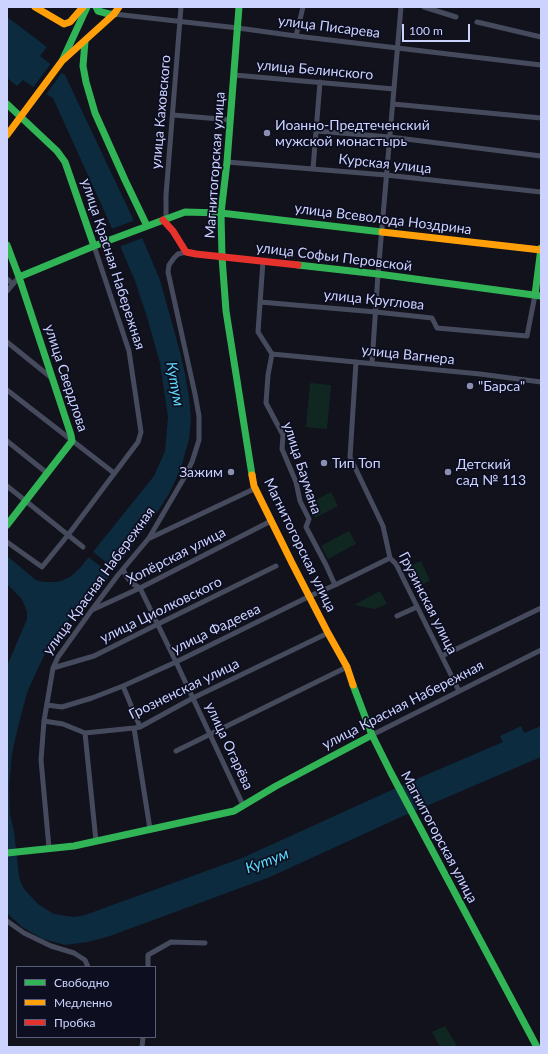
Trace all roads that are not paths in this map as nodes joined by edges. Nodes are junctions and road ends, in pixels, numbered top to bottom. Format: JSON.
{"nodes":[{"id":1,"x":35,"y":7,"type":"edge"},
{"id":2,"x":84,"y":7,"type":"edge"},
{"id":3,"x":87,"y":7,"type":"edge"},
{"id":4,"x":96,"y":7,"type":"edge"},
{"id":5,"x":119,"y":7,"type":"edge"},
{"id":6,"x":182,"y":7,"type":"edge"},
{"id":7,"x":239,"y":7,"type":"edge"},
{"id":8,"x":303,"y":7,"type":"edge"},
{"id":9,"x":401,"y":7,"type":"edge"},
{"id":10,"x":424,"y":7,"type":"edge"},
{"id":11,"x":114,"y":14,"type":"junction"},
{"id":12,"x":456,"y":17,"type":"dead end"},
{"id":13,"x":181,"y":22,"type":"junction"},
{"id":14,"x":477,"y":22,"type":"dead end"},
{"id":15,"x":238,"y":28,"type":"junction"},
{"id":16,"x":296,"y":36,"type":"junction"},
{"id":17,"x":541,"y":37,"type":"edge"},
{"id":18,"x":85,"y":41,"type":"junction"},
{"id":19,"x":398,"y":48,"type":"junction"},
{"id":20,"x":62,"y":61,"type":"junction"},
{"id":21,"x":541,"y":65,"type":"edge"},
{"id":22,"x":234,"y":74,"type":"junction"},
{"id":23,"x":320,"y":82,"type":"junction"},
{"id":24,"x":394,"y":89,"type":"junction"},
{"id":25,"x":7,"y":104,"type":"edge"},
{"id":26,"x":393,"y":104,"type":"junction"},
{"id":27,"x":21,"y":116,"type":"junction"},
{"id":28,"x":173,"y":116,"type":"junction"},
{"id":29,"x":541,"y":118,"type":"edge"},
{"id":30,"x":231,"y":120,"type":"junction"},
{"id":31,"x":316,"y":132,"type":"junction"},
{"id":32,"x":7,"y":135,"type":"edge"},
{"id":33,"x":390,"y":138,"type":"junction"},
{"id":34,"x":541,"y":156,"type":"edge"},
{"id":35,"x":227,"y":162,"type":"junction"},
{"id":36,"x":313,"y":169,"type":"junction"},
{"id":37,"x":386,"y":175,"type":"junction"},
{"id":38,"x":541,"y":192,"type":"edge"},
{"id":39,"x":221,"y":213,"type":"junction"},
{"id":40,"x":165,"y":219,"type":"junction"},
{"id":41,"x":144,"y":227,"type":"junction"},
{"id":42,"x":381,"y":232,"type":"junction"},
{"id":43,"x":7,"y":245,"type":"edge"},
{"id":44,"x":94,"y":246,"type":"junction"},
{"id":45,"x":541,"y":250,"type":"edge"},
{"id":46,"x":186,"y":252,"type":"junction"},
{"id":47,"x":222,"y":258,"type":"junction"},
{"id":48,"x":263,"y":261,"type":"junction"},
{"id":49,"x":378,"y":274,"type":"junction"},
{"id":50,"x":19,"y":277,"type":"junction"},
{"id":51,"x":7,"y":279,"type":"edge"},
{"id":52,"x":13,"y":284,"type":"junction"},
{"id":53,"x":7,"y":291,"type":"edge"},
{"id":54,"x":538,"y":295,"type":"edge"},
{"id":55,"x":260,"y":302,"type":"junction"},
{"id":56,"x":376,"y":312,"type":"junction"},
{"id":57,"x":7,"y":342,"type":"edge"},
{"id":58,"x":272,"y":354,"type":"junction"},
{"id":59,"x":356,"y":362,"type":"junction"},
{"id":60,"x":372,"y":363,"type":"junction"},
{"id":61,"x":53,"y":380,"type":"junction"},
{"id":62,"x":541,"y":382,"type":"edge"},
{"id":63,"x":7,"y":390,"type":"edge"},
{"id":64,"x":7,"y":441,"type":"edge"},
{"id":65,"x":72,"y":441,"type":"junction"},
{"id":66,"x":47,"y":473,"type":"junction"},
{"id":67,"x":114,"y":473,"type":"junction"},
{"id":68,"x":7,"y":486,"type":"edge"},
{"id":69,"x":256,"y":488,"type":"junction"},
{"id":70,"x":26,"y":500,"type":"junction"},
{"id":71,"x":271,"y":521,"type":"junction"},
{"id":72,"x":7,"y":525,"type":"edge"},
{"id":73,"x":68,"y":535,"type":"junction"},
{"id":74,"x":149,"y":538,"type":"junction"},
{"id":75,"x":7,"y":542,"type":"edge"},
{"id":76,"x":82,"y":547,"type":"dead end"},
{"id":77,"x":390,"y":558,"type":"junction"},
{"id":78,"x":276,"y":566,"type":"dead end"},
{"id":79,"x":123,"y":569,"type":"junction"},
{"id":80,"x":335,"y":585,"type":"junction"},
{"id":81,"x":140,"y":588,"type":"junction"},
{"id":82,"x":310,"y":596,"type":"junction"},
{"id":83,"x":417,"y":607,"type":"junction"},
{"id":84,"x":541,"y":608,"type":"edge"},
{"id":85,"x":91,"y":611,"type":"junction"},
{"id":86,"x":397,"y":616,"type":"dead end"},
{"id":87,"x":158,"y":624,"type":"junction"},
{"id":88,"x":328,"y":633,"type":"junction"},
{"id":89,"x":541,"y":650,"type":"edge"},
{"id":90,"x":442,"y":656,"type":"junction"},
{"id":91,"x":176,"y":662,"type":"junction"},
{"id":92,"x":347,"y":667,"type":"junction"},
{"id":93,"x":53,"y":668,"type":"junction"},
{"id":94,"x":123,"y":686,"type":"junction"},
{"id":95,"x":459,"y":691,"type":"junction"},
{"id":96,"x":193,"y":698,"type":"junction"},
{"id":97,"x":47,"y":705,"type":"junction"},
{"id":98,"x":44,"y":721,"type":"junction"},
{"id":99,"x":140,"y":727,"type":"junction"},
{"id":100,"x":134,"y":728,"type":"junction"},
{"id":101,"x":85,"y":733,"type":"junction"},
{"id":102,"x":210,"y":734,"type":"junction"},
{"id":103,"x":372,"y":735,"type":"junction"},
{"id":104,"x":176,"y":751,"type":"dead end"},
{"id":105,"x":243,"y":805,"type":"junction"},
{"id":106,"x":150,"y":830,"type":"junction"},
{"id":107,"x":96,"y":841,"type":"junction"},
{"id":108,"x":49,"y":848,"type":"junction"},
{"id":109,"x":7,"y":853,"type":"edge"},
{"id":110,"x":7,"y":921,"type":"edge"},
{"id":111,"x":205,"y":942,"type":"dead end"},
{"id":112,"x":88,"y":966,"type":"edge"},
{"id":113,"x":148,"y":966,"type":"edge"},
{"id":114,"x":537,"y":1047,"type":"edge"}],
"edges":[{"from":1,"to":2,"type":"main road"},
{"from":3,"to":20,"type":"main road"},
{"from":4,"to":11,"type":"main road"},
{"from":5,"to":11,"type":"main road"},
{"from":6,"to":13,"type":"street","name":"улица Каховского"},
{"from":7,"to":15,"type":"main road","name":"Магнитогорская улица"},
{"from":8,"to":16,"type":"street"},
{"from":9,"to":19,"type":"street"},
{"from":10,"to":12,"type":"street"},
{"from":11,"to":13,"type":"street","name":"улица Писарева"},
{"from":11,"to":18,"type":"main road"},
{"from":13,"to":15,"type":"street","name":"улица Писарева"},
{"from":13,"to":28,"type":"street","name":"улица Каховского"},
{"from":14,"to":17,"type":"street"},
{"from":15,"to":16,"type":"street","name":"улица Писарева"},
{"from":15,"to":22,"type":"main road","name":"Магнитогорская улица"},
{"from":16,"to":19,"type":"street","name":"улица Писарева"},
{"from":18,"to":20,"type":"main road"},
{"from":18,"to":41,"type":"main road"},
{"from":19,"to":21,"type":"street","name":"улица Писарева"},
{"from":19,"to":24,"type":"street"},
{"from":20,"to":27,"type":"main road"},
{"from":22,"to":23,"type":"street","name":"улица Белинского"},
{"from":22,"to":30,"type":"main road","name":"Магнитогорская улица"},
{"from":23,"to":24,"type":"street","name":"улица Белинского"},
{"from":23,"to":31,"type":"street"},
{"from":24,"to":26,"type":"street"},
{"from":25,"to":27,"type":"main road","name":"улица Красная Набережная"},
{"from":26,"to":29,"type":"street"},
{"from":26,"to":33,"type":"street"},
{"from":27,"to":32,"type":"main road"},
{"from":27,"to":44,"type":"main road","name":"улица Красная Набережная"},
{"from":28,"to":30,"type":"street"},
{"from":28,"to":40,"type":"street","name":"улица Каховского"},
{"from":30,"to":35,"type":"main road","name":"Магнитогорская улица"},
{"from":31,"to":33,"type":"street"},
{"from":31,"to":36,"type":"street"},
{"from":33,"to":34,"type":"street"},
{"from":33,"to":37,"type":"street"},
{"from":35,"to":36,"type":"street","name":"Курская улица"},
{"from":35,"to":39,"type":"main road","name":"Магнитогорская улица"},
{"from":36,"to":37,"type":"street","name":"Курская улица"},
{"from":37,"to":38,"type":"street","name":"Курская улица"},
{"from":37,"to":42,"type":"street"},
{"from":39,"to":40,"type":"main road","name":"улица Всеволода Ноздрина"},
{"from":39,"to":42,"type":"main road","name":"улица Всеволода Ноздрина"},
{"from":39,"to":47,"type":"main road","name":"Магнитогорская улица"},
{"from":40,"to":41,"type":"main road"},
{"from":40,"to":46,"type":"main road"},
{"from":41,"to":44,"type":"main road"},
{"from":42,"to":45,"type":"main road","name":"улица Всеволода Ноздрина"},
{"from":42,"to":49,"type":"street"},
{"from":43,"to":50,"type":"main road","name":"улица Свердлова"},
{"from":44,"to":50,"type":"main road"},
{"from":44,"to":67,"type":"street","name":"улица Красная Набережная"},
{"from":45,"to":54,"type":"main road"},
{"from":46,"to":47,"type":"main road","name":"улица Софьи Перовской"},
{"from":46,"to":74,"type":"street","name":"улица Красная Набережная"},
{"from":47,"to":48,"type":"main road","name":"улица Софьи Перовской"},
{"from":47,"to":69,"type":"main road","name":"Магнитогорская улица"},
{"from":48,"to":49,"type":"main road","name":"улица Софьи Перовской"},
{"from":48,"to":55,"type":"street"},
{"from":49,"to":54,"type":"main road","name":"улица Софьи Перовской"},
{"from":49,"to":56,"type":"street"},
{"from":50,"to":52,"type":"street"},
{"from":50,"to":61,"type":"main road","name":"улица Свердлова"},
{"from":51,"to":52,"type":"street"},
{"from":52,"to":53,"type":"street"},
{"from":54,"to":56,"type":"street","name":"улица Круглова"},
{"from":55,"to":56,"type":"street","name":"улица Круглова"},
{"from":55,"to":58,"type":"street"},
{"from":56,"to":60,"type":"street"},
{"from":57,"to":61,"type":"street"},
{"from":58,"to":59,"type":"street","name":"улица Вагнера"},
{"from":58,"to":80,"type":"street","name":"улица Баумана"},
{"from":59,"to":60,"type":"street","name":"улица Вагнера"},
{"from":59,"to":77,"type":"street","name":"Грузинская улица"},
{"from":60,"to":62,"type":"street","name":"улица Вагнера"},
{"from":61,"to":65,"type":"main road","name":"улица Свердлова"},
{"from":63,"to":65,"type":"street"},
{"from":64,"to":66,"type":"street"},
{"from":65,"to":66,"type":"main road","name":"улица Свердлова"},
{"from":65,"to":67,"type":"street"},
{"from":66,"to":70,"type":"main road","name":"улица Свердлова"},
{"from":67,"to":73,"type":"street","name":"улица Красная Набережная"},
{"from":68,"to":70,"type":"street"},
{"from":69,"to":71,"type":"main road","name":"Магнитогорская улица"},
{"from":69,"to":74,"type":"street"},
{"from":70,"to":72,"type":"main road","name":"улица Свердлова"},
{"from":70,"to":73,"type":"street"},
{"from":71,"to":81,"type":"street","name":"Хопёрская улица"},
{"from":71,"to":82,"type":"main road","name":"Магнитогорская улица"},
{"from":73,"to":75,"type":"street","name":"улица Красная Набережная"},
{"from":73,"to":76,"type":"street"},
{"from":74,"to":79,"type":"street","name":"улица Красная Набережная"},
{"from":77,"to":80,"type":"street","name":"улица Фадеева"},
{"from":77,"to":83,"type":"street","name":"Грузинская улица"},
{"from":78,"to":87,"type":"street","name":"улица Циолковского"},
{"from":79,"to":81,"type":"street"},
{"from":79,"to":85,"type":"street","name":"улица Красная Набережная"},
{"from":80,"to":82,"type":"street","name":"улица Фадеева"},
{"from":81,"to":85,"type":"street","name":"Хопёрская улица"},
{"from":81,"to":87,"type":"street","name":"улица Огарёва"},
{"from":82,"to":88,"type":"main road","name":"Магнитогорская улица"},
{"from":82,"to":91,"type":"street","name":"улица Фадеева"},
{"from":83,"to":86,"type":"street"},
{"from":83,"to":90,"type":"street","name":"Грузинская улица"},
{"from":84,"to":90,"type":"street"},
{"from":85,"to":93,"type":"street","name":"улица Красная Набережная"},
{"from":87,"to":91,"type":"street","name":"улица Огарёва"},
{"from":87,"to":93,"type":"street","name":"улица Циолковского"},
{"from":88,"to":92,"type":"main road","name":"Магнитогорская улица"},
{"from":88,"to":96,"type":"street","name":"Грозненская улица"},
{"from":89,"to":95,"type":"street","name":"улица Красная Набережная"},
{"from":90,"to":95,"type":"street","name":"Грузинская улица"},
{"from":91,"to":94,"type":"street","name":"улица Фадеева"},
{"from":91,"to":96,"type":"street","name":"улица Огарёва"},
{"from":92,"to":102,"type":"street"},
{"from":92,"to":103,"type":"main road","name":"Магнитогорская улица"},
{"from":93,"to":97,"type":"street","name":"улица Красная Набережная"},
{"from":94,"to":97,"type":"street","name":"улица Фадеева"},
{"from":94,"to":99,"type":"street"},
{"from":95,"to":103,"type":"street","name":"улица Красная Набережная"},
{"from":96,"to":99,"type":"street","name":"Грозненская улица"},
{"from":96,"to":102,"type":"street","name":"улица Огарёва"},
{"from":97,"to":98,"type":"street","name":"улица Красная Набережная"},
{"from":98,"to":101,"type":"street","name":"Грозненская улица"},
{"from":98,"to":108,"type":"street","name":"улица Красная Набережная"},
{"from":99,"to":100,"type":"street","name":"Грозненская улица"},
{"from":100,"to":101,"type":"street","name":"Грозненская улица"},
{"from":100,"to":106,"type":"street"},
{"from":101,"to":107,"type":"street"},
{"from":102,"to":104,"type":"street"},
{"from":102,"to":105,"type":"street","name":"улица Огарёва"},
{"from":103,"to":105,"type":"main road","name":"улица Красная Набережная"},
{"from":103,"to":114,"type":"main road","name":"Магнитогорская улица"},
{"from":105,"to":106,"type":"main road","name":"улица Красная Набережная"},
{"from":106,"to":107,"type":"main road","name":"улица Красная Набережная"},
{"from":107,"to":108,"type":"main road","name":"улица Красная Набережная"},
{"from":108,"to":109,"type":"main road","name":"улица Красная Набережная"},
{"from":110,"to":112,"type":"street"},
{"from":111,"to":113,"type":"street"}]}
